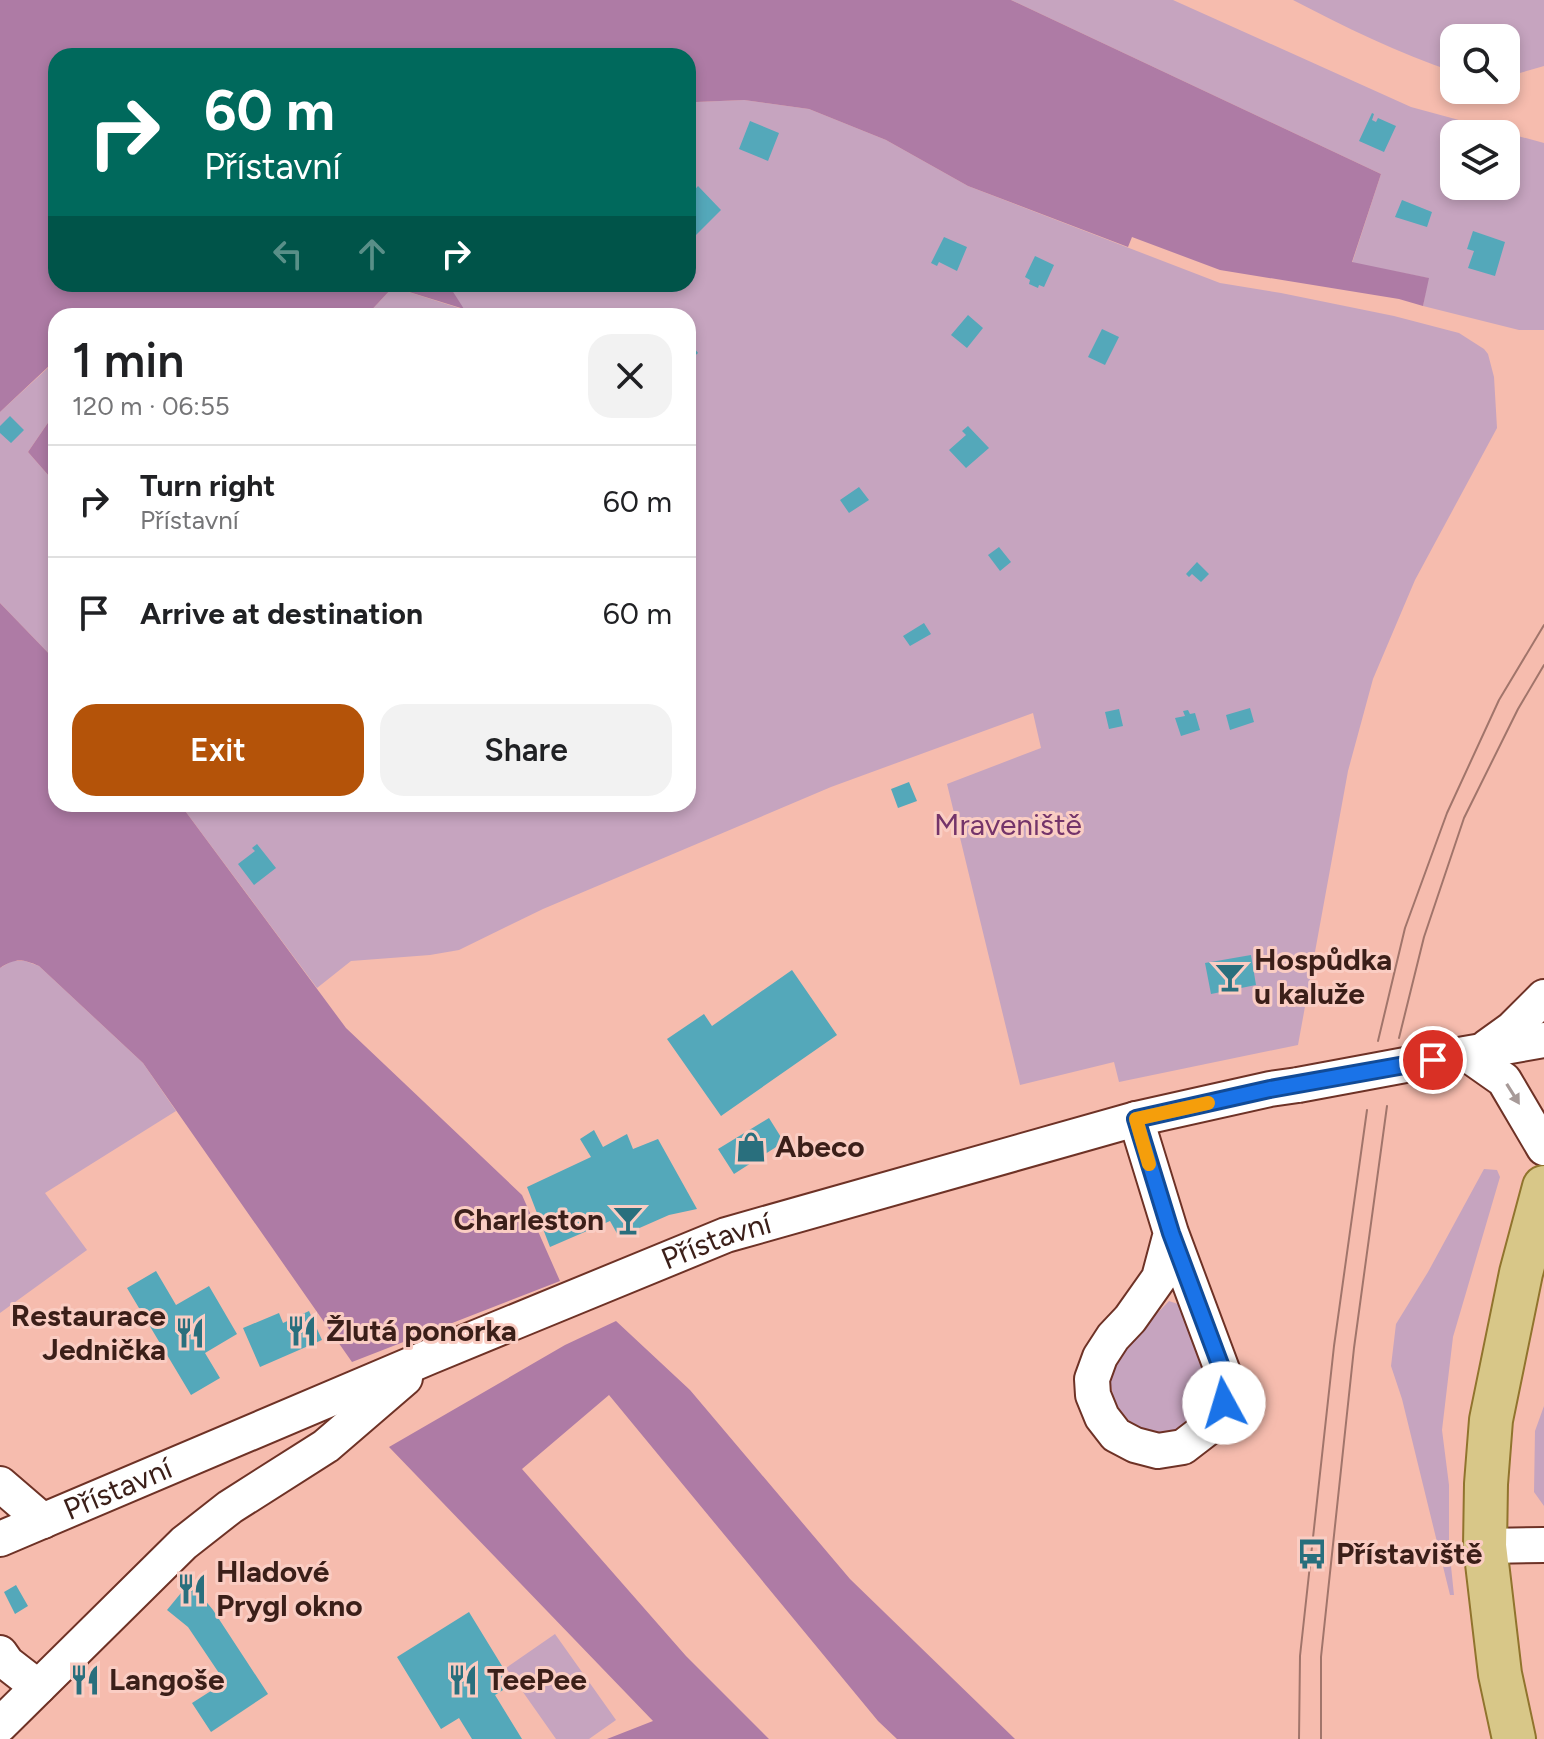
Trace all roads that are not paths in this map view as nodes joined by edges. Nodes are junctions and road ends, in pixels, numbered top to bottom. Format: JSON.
{"nodes":[{"id":1,"x":1544,"y":997,"type":"edge"},
{"id":2,"x":1544,"y":1040,"type":"edge"},
{"id":3,"x":1469,"y":1054,"type":"junction"},
{"id":4,"x":1136,"y":1119,"type":"junction"},
{"id":5,"x":1544,"y":1148,"type":"edge"},
{"id":6,"x":1544,"y":1187,"type":"edge"},
{"id":7,"x":1171,"y":1233,"type":"junction"},
{"id":8,"x":429,"y":1357,"type":"junction"},
{"id":9,"x":0,"y":1484,"type":"edge"},
{"id":10,"x":43,"y":1521,"type":"junction"},
{"id":11,"x":0,"y":1539,"type":"edge"},
{"id":12,"x":1544,"y":1545,"type":"edge"},
{"id":13,"x":1485,"y":1546,"type":"junction"},
{"id":14,"x":0,"y":1653,"type":"edge"},
{"id":15,"x":38,"y":1687,"type":"junction"},
{"id":16,"x":0,"y":1725,"type":"edge"},
{"id":17,"x":1514,"y":1739,"type":"edge"}],
"edges":[{"from":1,"to":3,"type":"street","name":"Přístavní"},
{"from":2,"to":3,"type":"street","name":"Přístavní"},
{"from":3,"to":4,"type":"street","name":"Přístavní","bridge":true},
{"from":3,"to":5,"type":"street","one_way":true},
{"from":4,"to":7,"type":"street"},
{"from":4,"to":8,"type":"street","name":"Přístavní"},
{"from":6,"to":13,"type":"main road"},
{"from":7,"to":7,"type":"street"},
{"from":8,"to":10,"type":"street","name":"Přístavní"},
{"from":8,"to":15,"type":"street"},
{"from":9,"to":10,"type":"street"},
{"from":10,"to":11,"type":"street","name":"Přístavní"},
{"from":12,"to":13,"type":"street"},
{"from":13,"to":17,"type":"main road"},
{"from":14,"to":15,"type":"street"},
{"from":15,"to":16,"type":"street"}]}
